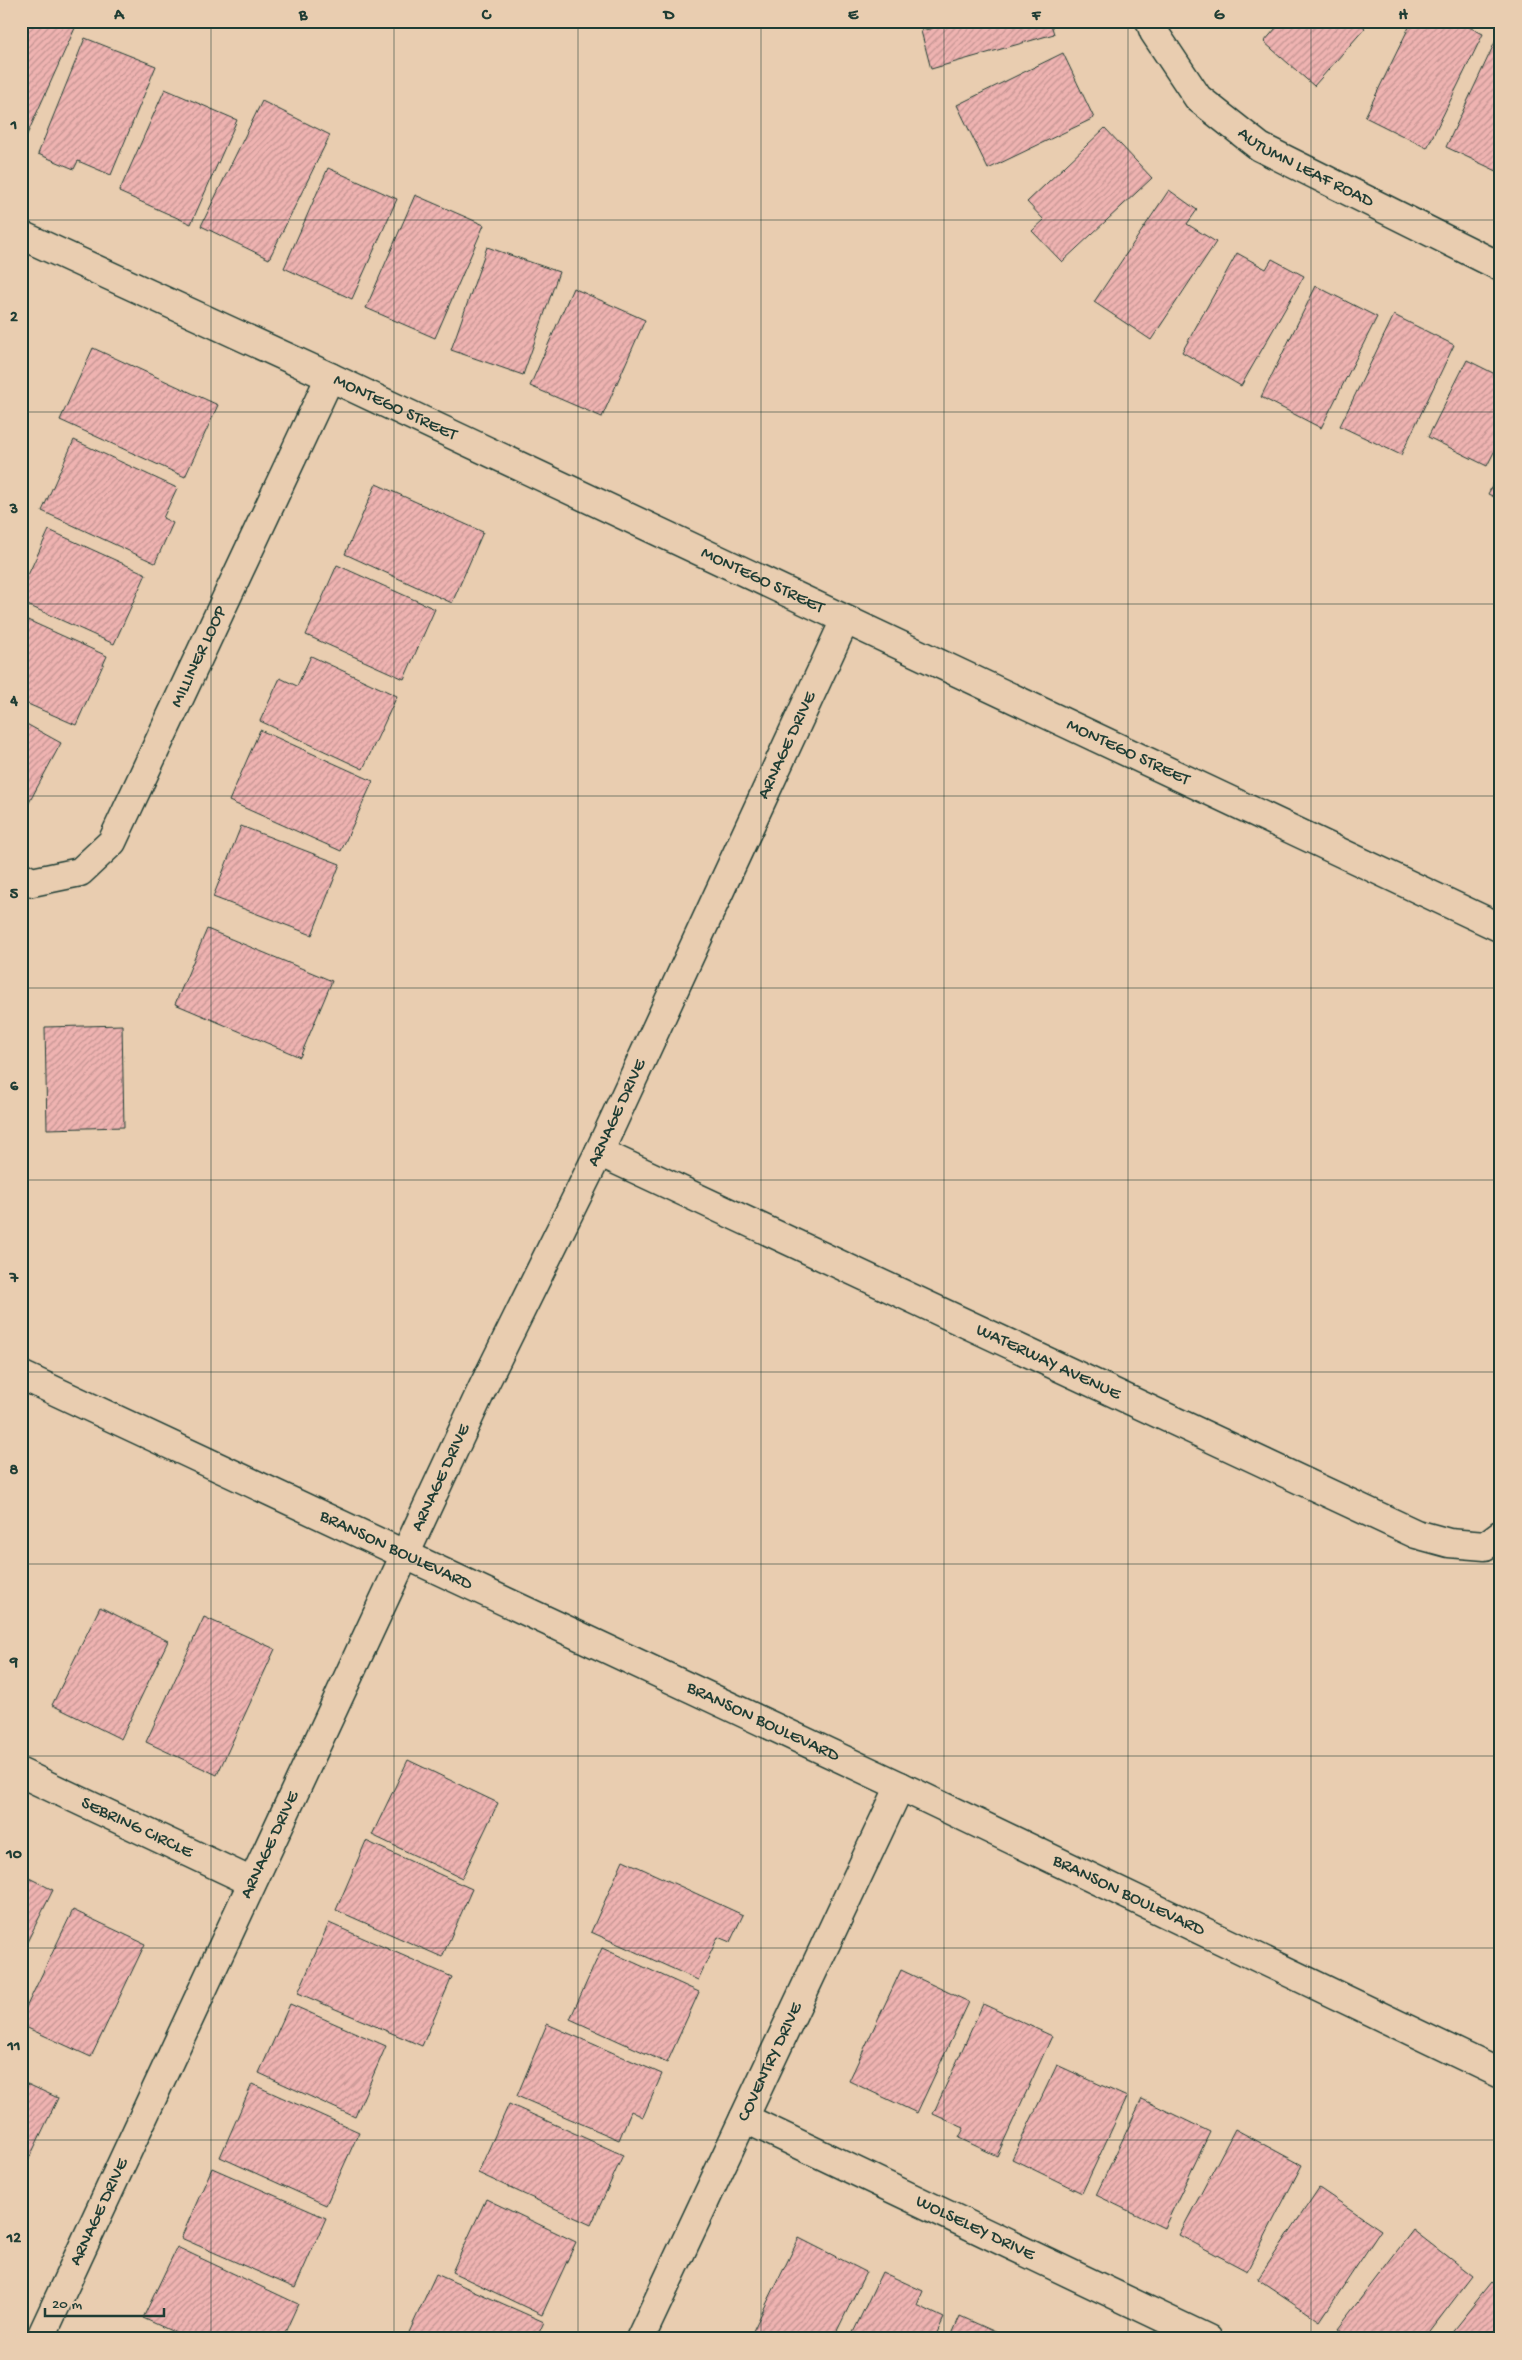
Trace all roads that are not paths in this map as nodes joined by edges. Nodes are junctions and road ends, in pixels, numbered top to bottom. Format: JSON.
{"nodes":[{"id":1,"x":1150,"y":21,"type":"edge"},
{"id":2,"x":21,"y":235,"type":"edge"},
{"id":3,"x":1501,"y":267,"type":"edge"},
{"id":4,"x":330,"y":377,"type":"junction"},
{"id":5,"x":845,"y":620,"type":"junction"},
{"id":6,"x":21,"y":876,"type":"edge"},
{"id":7,"x":1501,"y":928,"type":"edge"},
{"id":8,"x":599,"y":1152,"type":"junction"},
{"id":9,"x":21,"y":1375,"type":"edge"},
{"id":10,"x":1501,"y":1534,"type":"edge"},
{"id":11,"x":404,"y":1555,"type":"junction"},
{"id":12,"x":21,"y":1773,"type":"edge"},
{"id":13,"x":900,"y":1786,"type":"junction"},
{"id":14,"x":252,"y":1882,"type":"junction"},
{"id":15,"x":1501,"y":2074,"type":"edge"},
{"id":16,"x":744,"y":2118,"type":"junction"},
{"id":17,"x":40,"y":2339,"type":"edge"},
{"id":18,"x":640,"y":2339,"type":"edge"},
{"id":19,"x":1208,"y":2339,"type":"edge"}],
"edges":[{"from":1,"to":3,"type":"street","name":"AUTUMN LEAF ROAD"},
{"from":2,"to":4,"type":"street","name":"MONTEGO STREET"},
{"from":4,"to":5,"type":"street","name":"MONTEGO STREET"},
{"from":4,"to":6,"type":"street","name":"MILLINER LOOP"},
{"from":5,"to":7,"type":"street","name":"MONTEGO STREET"},
{"from":5,"to":8,"type":"street","name":"ARNAGE DRIVE"},
{"from":8,"to":10,"type":"street","name":"WATERWAY AVENUE"},
{"from":8,"to":11,"type":"street","name":"ARNAGE DRIVE"},
{"from":9,"to":11,"type":"street","name":"BRANSON BOULEVARD"},
{"from":11,"to":13,"type":"street","name":"BRANSON BOULEVARD"},
{"from":11,"to":14,"type":"street","name":"ARNAGE DRIVE"},
{"from":12,"to":14,"type":"street","name":"SEBRING CIRCLE"},
{"from":13,"to":15,"type":"street","name":"BRANSON BOULEVARD"},
{"from":13,"to":16,"type":"street","name":"COVENTRY DRIVE"},
{"from":14,"to":17,"type":"street","name":"ARNAGE DRIVE"},
{"from":16,"to":18,"type":"street","name":"COVENTRY DRIVE"},
{"from":16,"to":19,"type":"street","name":"WOLSELEY DRIVE"}]}
